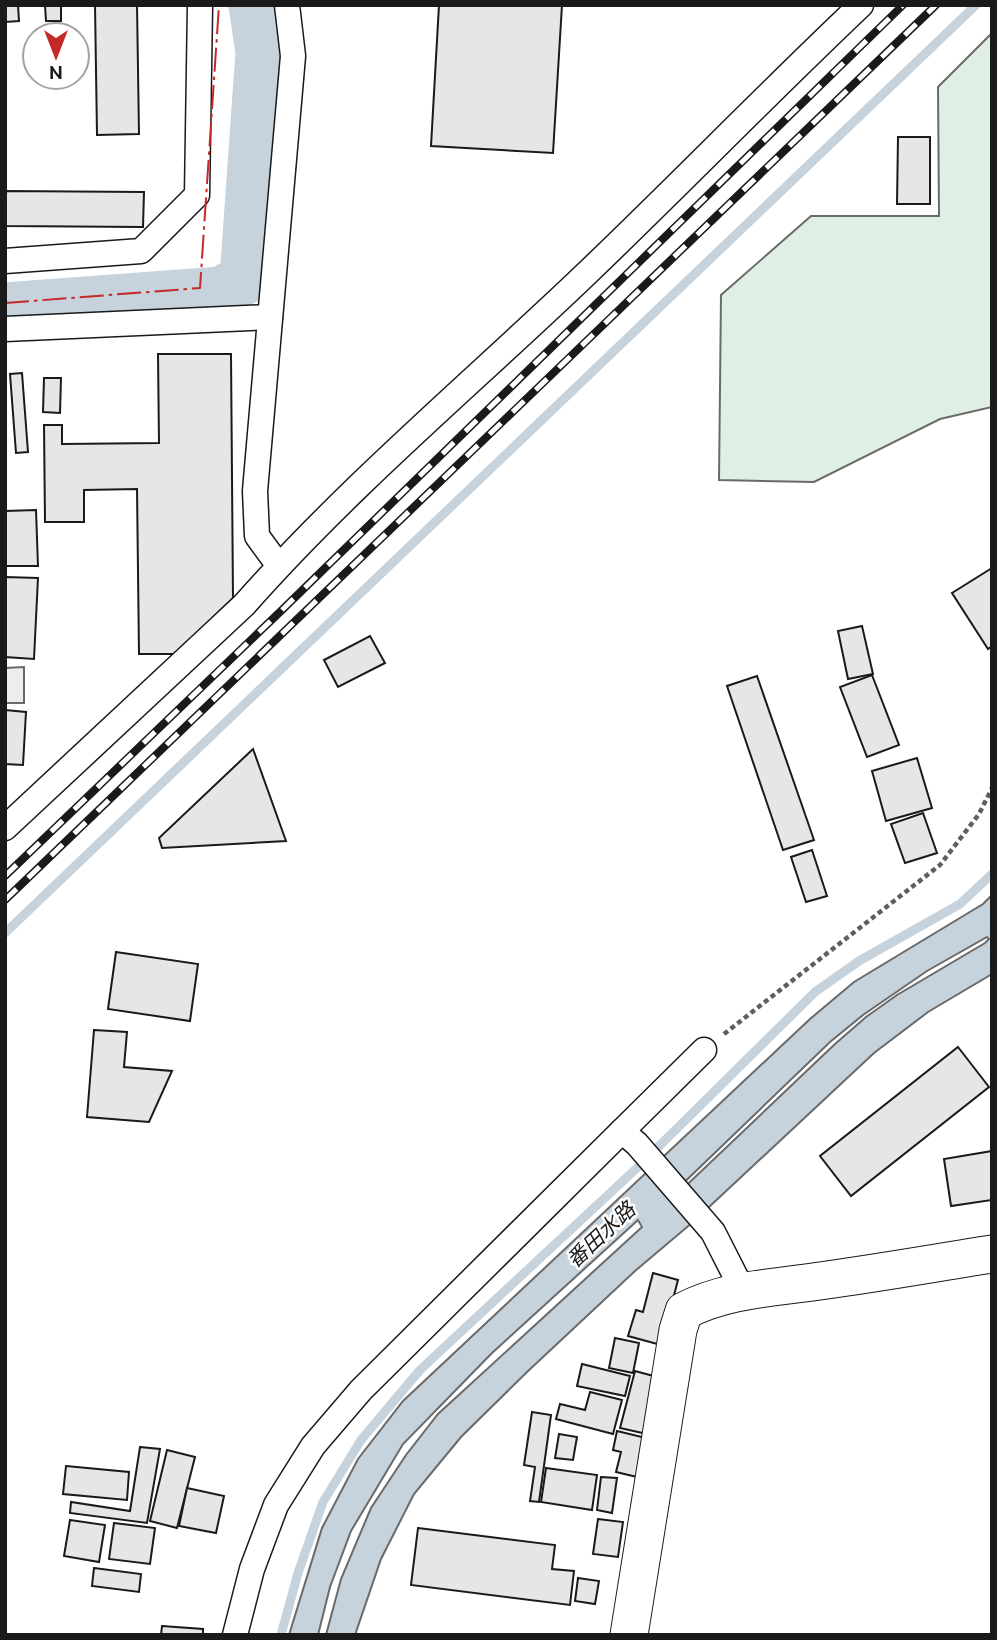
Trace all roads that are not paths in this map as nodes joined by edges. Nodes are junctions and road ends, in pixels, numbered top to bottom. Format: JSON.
{"nodes":[{"id":1,"x":200,"y":5,"type":"edge"},
{"id":2,"x":287,"y":5,"type":"edge"},
{"id":3,"x":862,"y":5,"type":"edge"},
{"id":4,"x":5,"y":261,"type":"edge"},
{"id":5,"x":270,"y":317,"type":"junction"},
{"id":6,"x":5,"y":329,"type":"edge"},
{"id":7,"x":279,"y":566,"type":"junction"},
{"id":8,"x":5,"y":828,"type":"edge"},
{"id":9,"x":704,"y":1050,"type":"road end"},
{"id":10,"x":629,"y":1138,"type":"junction"},
{"id":11,"x":992,"y":1254,"type":"edge"},
{"id":12,"x":743,"y":1291,"type":"junction"},
{"id":13,"x":235,"y":1635,"type":"edge"},
{"id":14,"x":628,"y":1635,"type":"edge"}],
"edges":[{"from":1,"to":4,"type":"street"},
{"from":2,"to":5,"type":"street"},
{"from":3,"to":7,"type":"street"},
{"from":5,"to":6,"type":"street"},
{"from":5,"to":7,"type":"street"},
{"from":7,"to":8,"type":"street"},
{"from":9,"to":10,"type":"street"},
{"from":10,"to":12,"type":"street"},
{"from":10,"to":13,"type":"street"},
{"from":11,"to":12,"type":"street"},
{"from":12,"to":14,"type":"street"}]}
